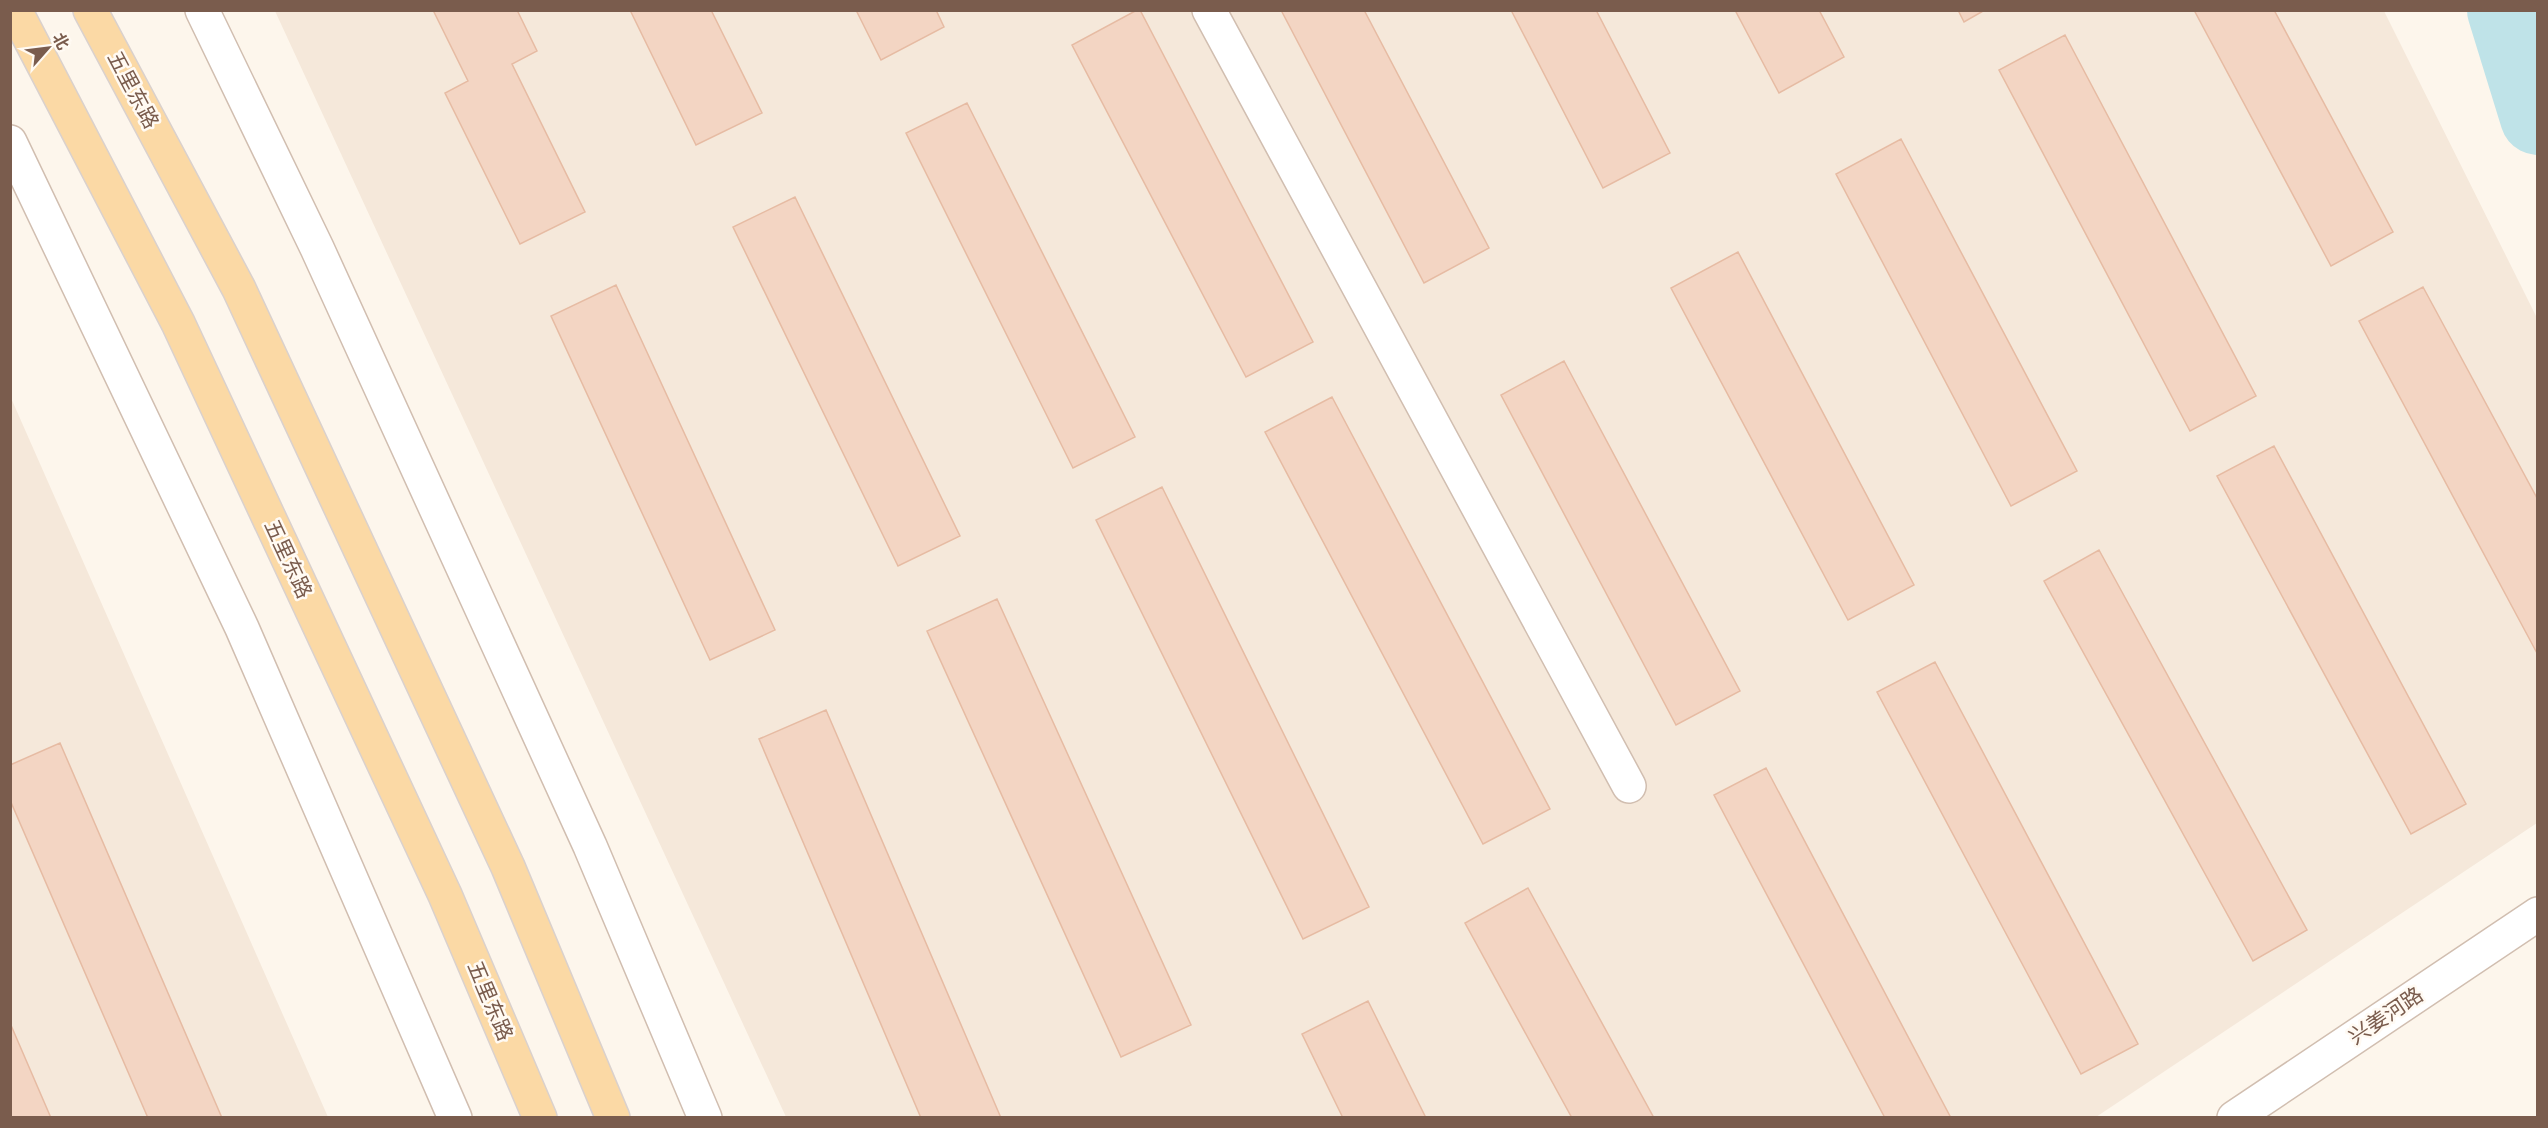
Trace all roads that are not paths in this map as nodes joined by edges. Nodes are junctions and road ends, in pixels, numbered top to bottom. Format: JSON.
{"nodes":[{"id":1,"x":15,"y":10,"type":"edge"},
{"id":2,"x":90,"y":10,"type":"edge"},
{"id":3,"x":202,"y":10,"type":"edge"},
{"id":4,"x":1209,"y":10,"type":"edge"},
{"id":5,"x":10,"y":142,"type":"edge"},
{"id":6,"x":1629,"y":786,"type":"dead end"},
{"id":7,"x":2538,"y":914,"type":"edge"},
{"id":8,"x":455,"y":1118,"type":"edge"},
{"id":9,"x":540,"y":1118,"type":"edge"},
{"id":10,"x":613,"y":1118,"type":"edge"},
{"id":11,"x":705,"y":1118,"type":"edge"},
{"id":12,"x":2234,"y":1118,"type":"edge"}],
"edges":[{"from":1,"to":9,"type":"main road","name":"五里东路"},
{"from":2,"to":10,"type":"main road","name":"五里东路"},
{"from":3,"to":11,"type":"street"},
{"from":4,"to":6,"type":"street"},
{"from":5,"to":8,"type":"street"},
{"from":7,"to":12,"type":"street","name":"兴姜河路"}]}
